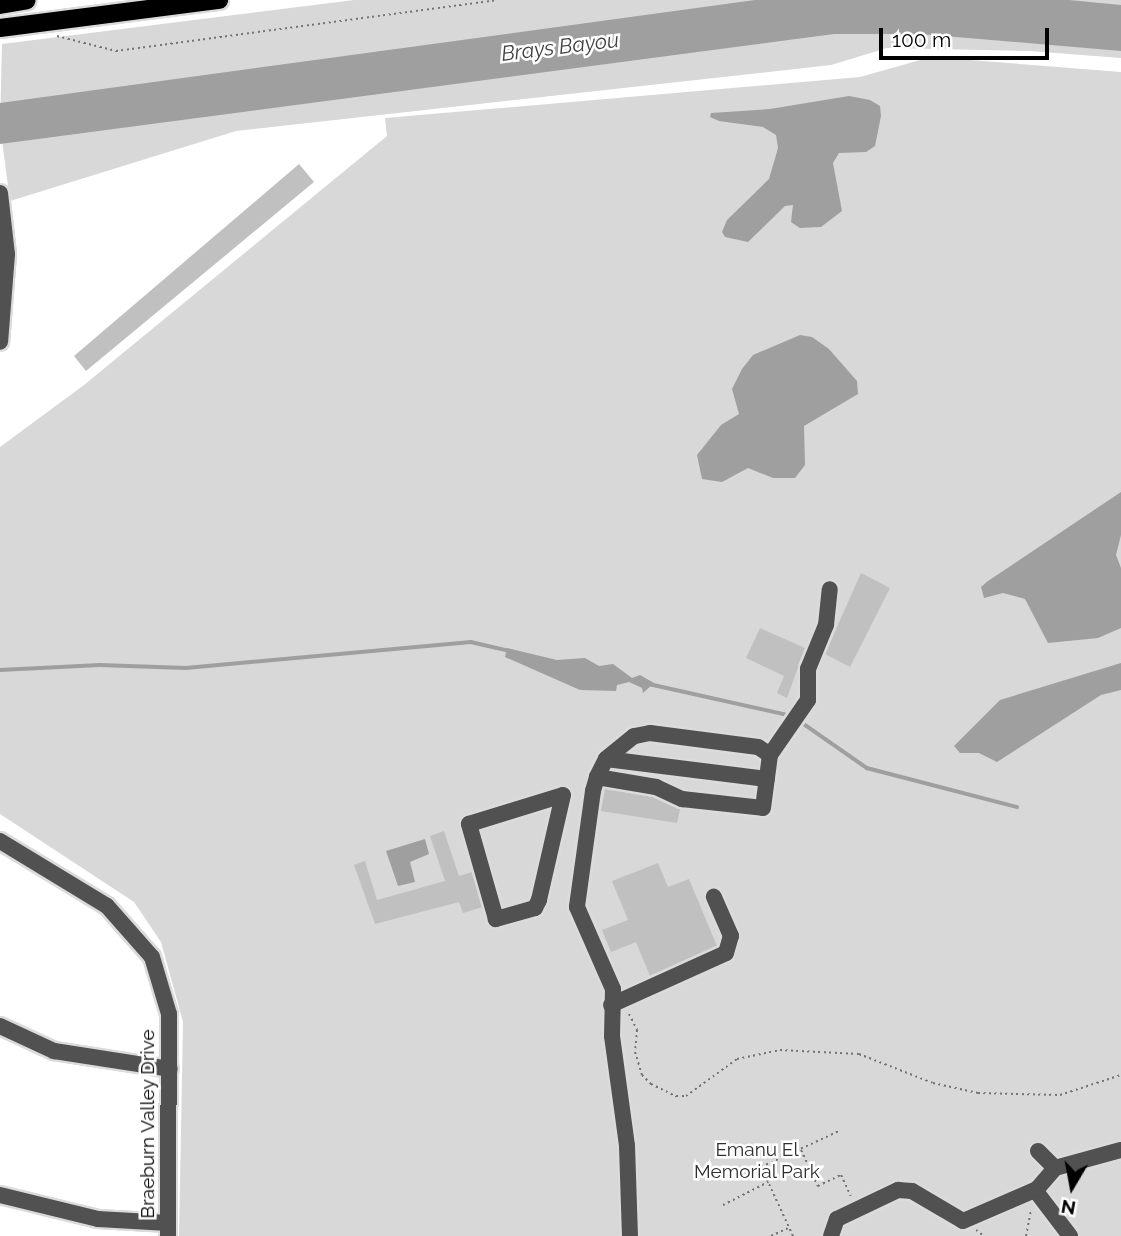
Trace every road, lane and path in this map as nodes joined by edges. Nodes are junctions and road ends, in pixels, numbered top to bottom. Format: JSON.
{"nodes":[{"id":1,"x":27,"y":0,"type":"edge"},
{"id":2,"x":219,"y":0,"type":"edge"},
{"id":3,"x":498,"y":0,"type":"edge"},
{"id":4,"x":0,"y":5,"type":"edge"},
{"id":5,"x":0,"y":28,"type":"edge"},
{"id":6,"x":47,"y":33,"type":"dead end"},
{"id":7,"x":0,"y":193,"type":"edge"},
{"id":8,"x":4,"y":254,"type":"edge"},
{"id":9,"x":0,"y":342,"type":"edge"},
{"id":10,"x":830,"y":589,"type":"dead end"},
{"id":11,"x":770,"y":755,"type":"junction"},
{"id":12,"x":606,"y":759,"type":"junction"},
{"id":13,"x":767,"y":779,"type":"junction"},
{"id":14,"x":595,"y":784,"type":"junction"},
{"id":15,"x":563,"y":794,"type":"junction"},
{"id":16,"x":0,"y":841,"type":"edge"},
{"id":17,"x":550,"y":855,"type":"junction"},
{"id":18,"x":580,"y":859,"type":"junction"},
{"id":19,"x":714,"y":897,"type":"dead end"},
{"id":20,"x":616,"y":1003,"type":"junction"},
{"id":21,"x":0,"y":1026,"type":"edge"},
{"id":22,"x":170,"y":1069,"type":"junction"},
{"id":23,"x":1121,"y":1075,"type":"edge"},
{"id":24,"x":841,"y":1130,"type":"dead end"},
{"id":25,"x":800,"y":1149,"type":"junction"},
{"id":26,"x":1121,"y":1150,"type":"edge"},
{"id":27,"x":1038,"y":1151,"type":"dead end"},
{"id":28,"x":1055,"y":1168,"type":"junction"},
{"id":29,"x":768,"y":1182,"type":"junction"},
{"id":30,"x":1035,"y":1190,"type":"junction"},
{"id":31,"x":0,"y":1195,"type":"edge"},
{"id":32,"x":723,"y":1205,"type":"dead end"},
{"id":33,"x":857,"y":1209,"type":"junction"},
{"id":34,"x":789,"y":1228,"type":"junction"},
{"id":35,"x":963,"y":1228,"type":"edge"},
{"id":36,"x":168,"y":1229,"type":"edge"},
{"id":37,"x":629,"y":1236,"type":"edge"},
{"id":38,"x":771,"y":1236,"type":"edge"},
{"id":39,"x":793,"y":1236,"type":"edge"},
{"id":40,"x":831,"y":1236,"type":"edge"},
{"id":41,"x":1026,"y":1236,"type":"edge"},
{"id":42,"x":1070,"y":1236,"type":"edge"}],
"edges":[{"from":1,"to":4,"type":"main road"},
{"from":2,"to":5,"type":"main road"},
{"from":3,"to":6,"type":"path"},
{"from":7,"to":8,"type":"street"},
{"from":8,"to":9,"type":"street"},
{"from":10,"to":11,"type":"street"},
{"from":11,"to":12,"type":"street"},
{"from":11,"to":13,"type":"street"},
{"from":12,"to":13,"type":"street"},
{"from":12,"to":14,"type":"street"},
{"from":13,"to":14,"type":"street"},
{"from":14,"to":15,"type":"street"},
{"from":14,"to":18,"type":"street"},
{"from":15,"to":17,"type":"street"},
{"from":15,"to":17,"type":"street"},
{"from":16,"to":22,"type":"street","name":"Braeburn Valley Drive"},
{"from":17,"to":18,"type":"street"},
{"from":18,"to":20,"type":"street"},
{"from":19,"to":20,"type":"street"},
{"from":20,"to":23,"type":"path"},
{"from":20,"to":37,"type":"street"},
{"from":21,"to":22,"type":"street"},
{"from":22,"to":36,"type":"street","name":"Braeburn Valley Drive"},
{"from":24,"to":25,"type":"path"},
{"from":25,"to":29,"type":"path"},
{"from":25,"to":33,"type":"path"},
{"from":26,"to":28,"type":"street"},
{"from":27,"to":28,"type":"street"},
{"from":28,"to":30,"type":"street"},
{"from":29,"to":32,"type":"path"},
{"from":29,"to":34,"type":"path"},
{"from":30,"to":35,"type":"street"},
{"from":30,"to":41,"type":"path"},
{"from":30,"to":42,"type":"street"},
{"from":31,"to":36,"type":"street"},
{"from":33,"to":35,"type":"street"},
{"from":33,"to":40,"type":"street"},
{"from":34,"to":38,"type":"path"},
{"from":34,"to":39,"type":"path"}]}
